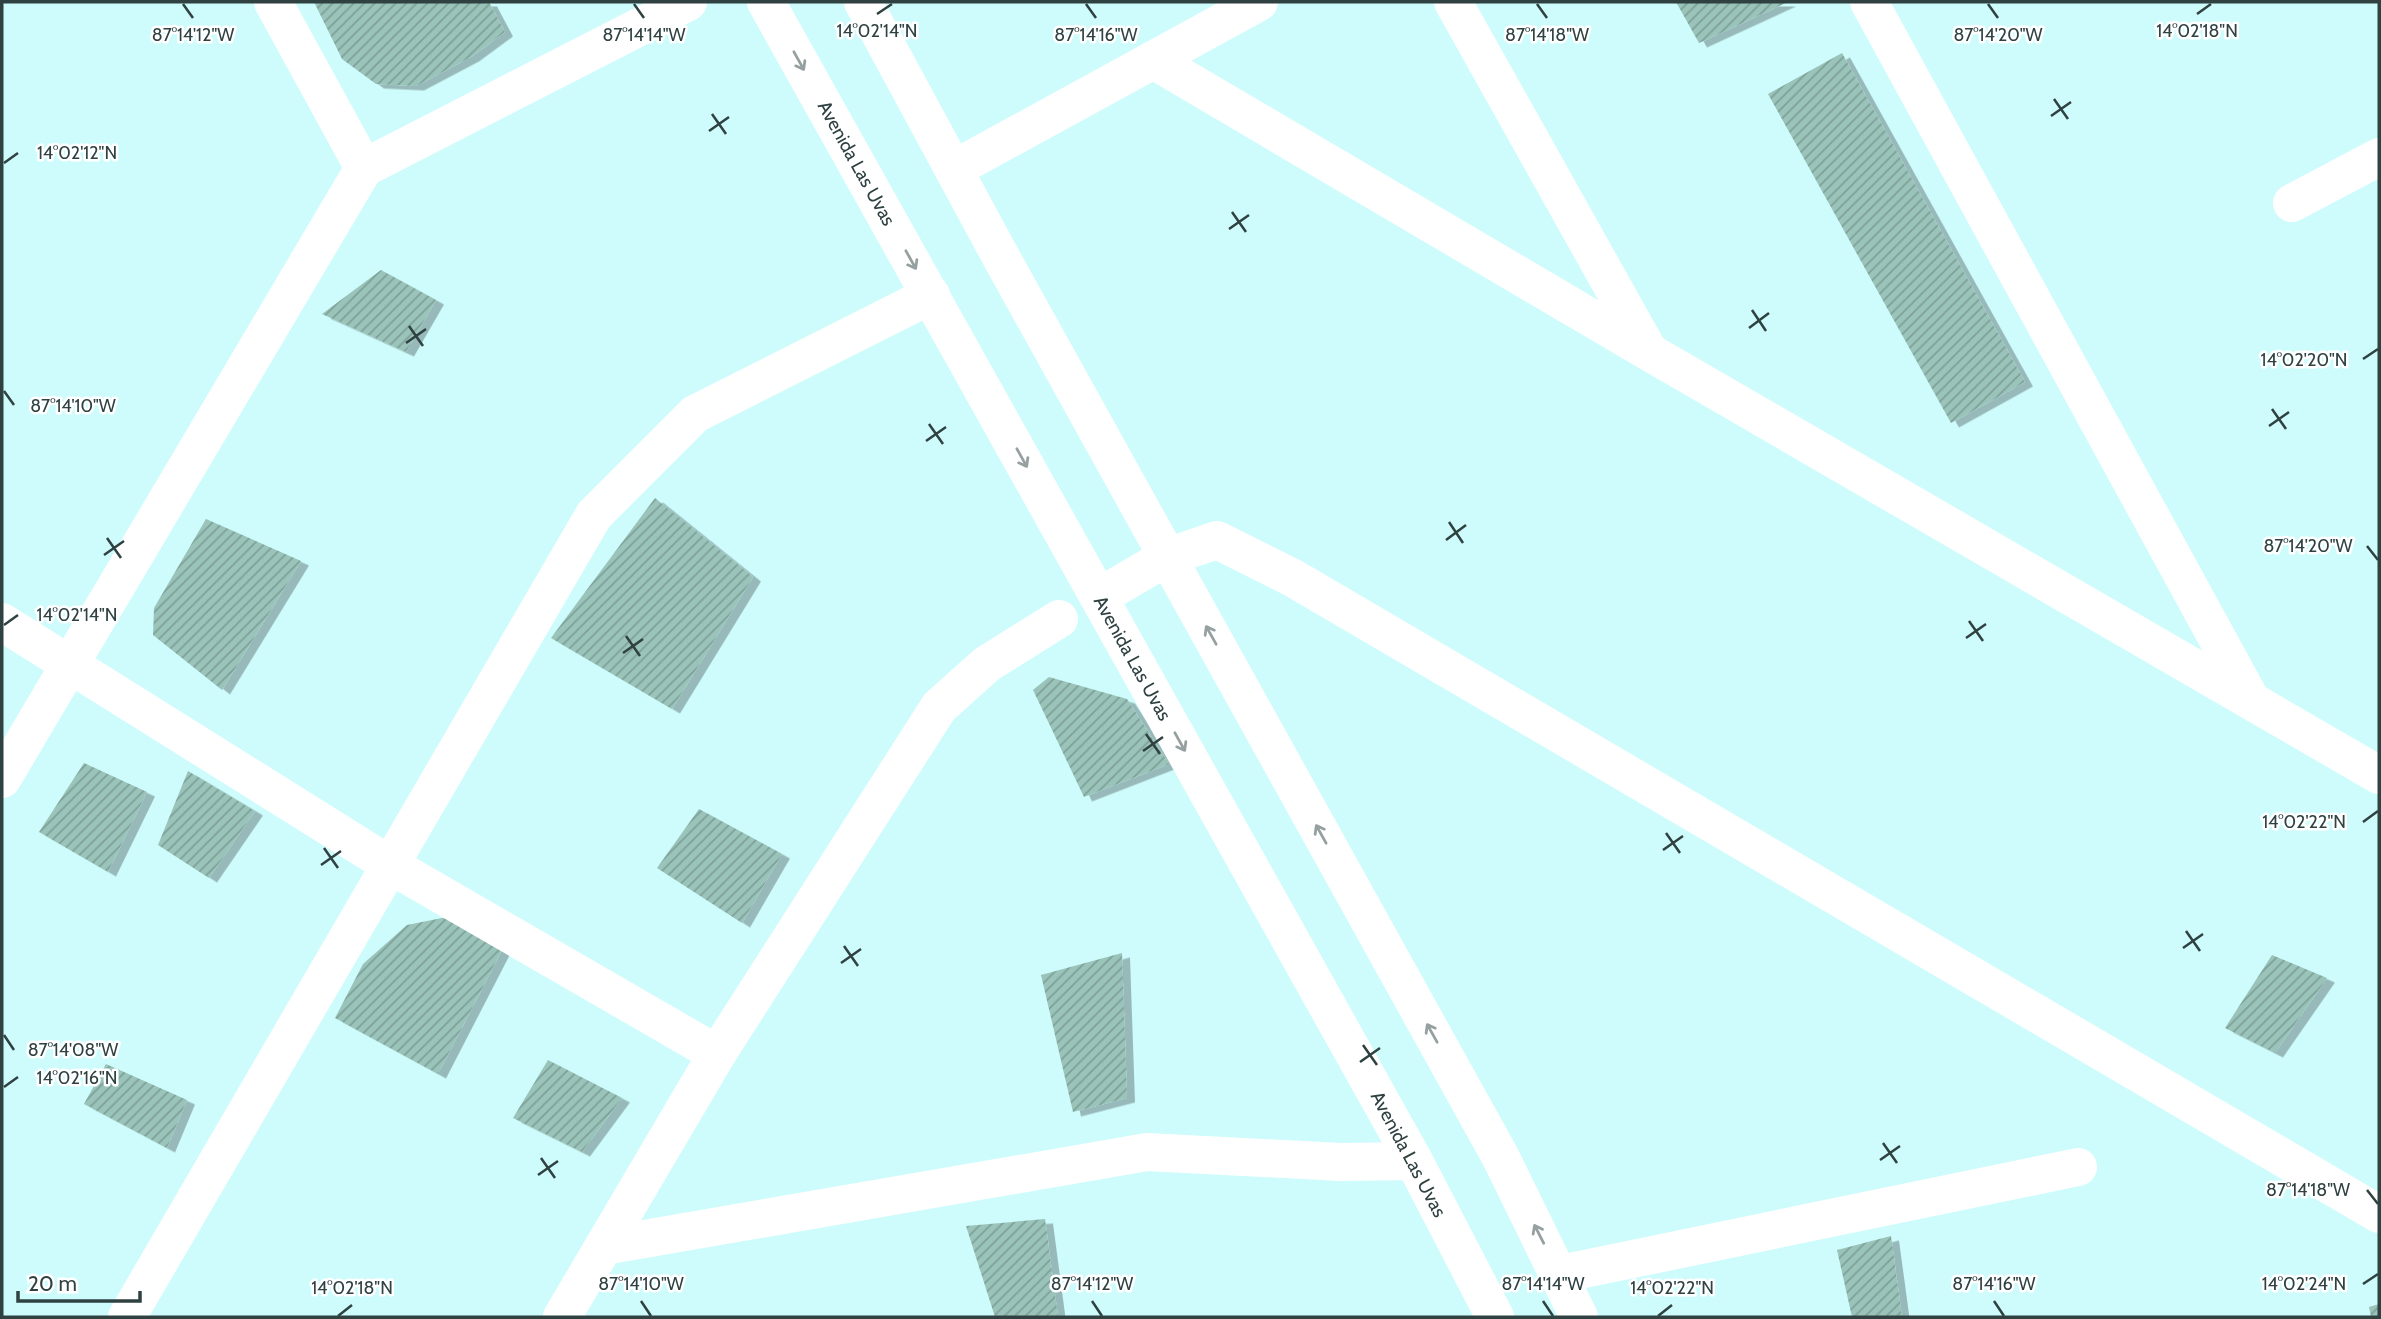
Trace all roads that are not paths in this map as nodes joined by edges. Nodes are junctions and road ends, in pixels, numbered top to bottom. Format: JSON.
{"nodes":[{"id":1,"x":273,"y":2,"type":"edge"},
{"id":2,"x":688,"y":2,"type":"edge"},
{"id":3,"x":766,"y":2,"type":"edge"},
{"id":4,"x":863,"y":2,"type":"edge"},
{"id":5,"x":1259,"y":2,"type":"edge"},
{"id":6,"x":1453,"y":2,"type":"edge"},
{"id":7,"x":1869,"y":2,"type":"edge"},
{"id":8,"x":1153,"y":60,"type":"junction"},
{"id":9,"x":2379,"y":157,"type":"edge"},
{"id":10,"x":364,"y":168,"type":"junction"},
{"id":11,"x":954,"y":169,"type":"junction"},
{"id":12,"x":2292,"y":203,"type":"dead end"},
{"id":13,"x":931,"y":295,"type":"junction"},
{"id":14,"x":1649,"y":352,"type":"junction"},
{"id":15,"x":1167,"y":557,"type":"junction"},
{"id":16,"x":1100,"y":597,"type":"junction"},
{"id":17,"x":1059,"y":619,"type":"dead end"},
{"id":18,"x":2,"y":622,"type":"edge"},
{"id":19,"x":71,"y":666,"type":"junction"},
{"id":20,"x":2251,"y":700,"type":"junction"},
{"id":21,"x":2379,"y":775,"type":"edge"},
{"id":22,"x":2,"y":779,"type":"edge"},
{"id":23,"x":390,"y":865,"type":"junction"},
{"id":24,"x":717,"y":1054,"type":"junction"},
{"id":25,"x":1414,"y":1161,"type":"junction"},
{"id":26,"x":2078,"y":1167,"type":"dead end"},
{"id":27,"x":2379,"y":1214,"type":"edge"},
{"id":28,"x":604,"y":1246,"type":"junction"},
{"id":29,"x":1560,"y":1274,"type":"junction"},
{"id":30,"x":127,"y":1317,"type":"edge"},
{"id":31,"x":562,"y":1317,"type":"edge"},
{"id":32,"x":1495,"y":1317,"type":"edge"},
{"id":33,"x":1579,"y":1317,"type":"edge"}],
"edges":[{"from":1,"to":10,"type":"street"},
{"from":2,"to":10,"type":"street"},
{"from":3,"to":13,"type":"street","name":"Avenida Las Uvas","one_way":true},
{"from":4,"to":11,"type":"street"},
{"from":5,"to":8,"type":"street"},
{"from":6,"to":14,"type":"street"},
{"from":7,"to":20,"type":"street"},
{"from":8,"to":11,"type":"street"},
{"from":8,"to":14,"type":"street"},
{"from":9,"to":12,"type":"street"},
{"from":10,"to":19,"type":"street"},
{"from":11,"to":15,"type":"street"},
{"from":13,"to":16,"type":"street","name":"Avenida Las Uvas","one_way":true},
{"from":13,"to":23,"type":"street"},
{"from":14,"to":20,"type":"street"},
{"from":15,"to":16,"type":"street"},
{"from":15,"to":27,"type":"street"},
{"from":29,"to":15,"type":"street","one_way":true},
{"from":16,"to":25,"type":"street","name":"Avenida Las Uvas","one_way":true},
{"from":17,"to":24,"type":"street"},
{"from":18,"to":19,"type":"street"},
{"from":19,"to":22,"type":"street"},
{"from":19,"to":23,"type":"street"},
{"from":20,"to":21,"type":"street"},
{"from":23,"to":24,"type":"street"},
{"from":23,"to":30,"type":"street"},
{"from":24,"to":28,"type":"street"},
{"from":25,"to":28,"type":"street"},
{"from":25,"to":32,"type":"street","name":"Avenida Las Uvas"},
{"from":26,"to":29,"type":"street"},
{"from":28,"to":31,"type":"street"},
{"from":29,"to":33,"type":"street"}]}
